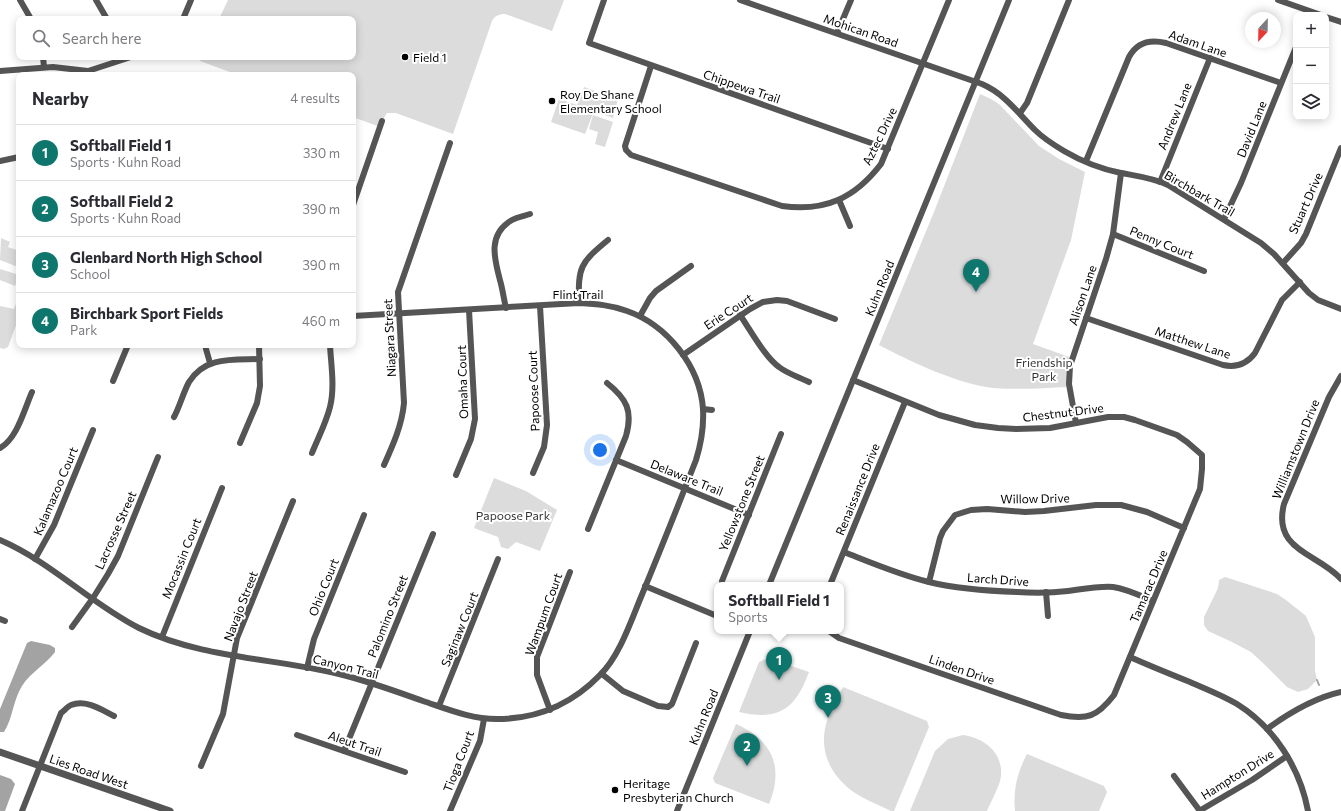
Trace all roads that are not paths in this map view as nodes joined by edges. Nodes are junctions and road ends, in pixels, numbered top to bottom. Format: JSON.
{"nodes":[{"id":1,"x":20,"y":0,"type":"edge"},
{"id":2,"x":96,"y":0,"type":"edge"},
{"id":3,"x":191,"y":0,"type":"edge"},
{"id":4,"x":604,"y":0,"type":"edge"},
{"id":5,"x":740,"y":0,"type":"edge"},
{"id":6,"x":851,"y":0,"type":"edge"},
{"id":7,"x":949,"y":0,"type":"edge"},
{"id":8,"x":1009,"y":0,"type":"edge"},
{"id":9,"x":1069,"y":0,"type":"edge"},
{"id":10,"x":1278,"y":0,"type":"edge"},
{"id":11,"x":1308,"y":12,"type":"edge"},
{"id":12,"x":29,"y":16,"type":"edge"},
{"id":13,"x":105,"y":16,"type":"edge"},
{"id":14,"x":184,"y":16,"type":"edge"},
{"id":15,"x":1329,"y":18,"type":"edge"},
{"id":16,"x":1341,"y":22,"type":"edge"},
{"id":17,"x":837,"y":33,"type":"junction"},
{"id":18,"x":1296,"y":48,"type":"edge"},
{"id":19,"x":1210,"y":58,"type":"junction"},
{"id":20,"x":43,"y":60,"type":"edge"},
{"id":21,"x":120,"y":60,"type":"edge"},
{"id":22,"x":923,"y":63,"type":"junction"},
{"id":23,"x":651,"y":66,"type":"junction"},
{"id":24,"x":44,"y":67,"type":"junction"},
{"id":25,"x":0,"y":71,"type":"edge"},
{"id":26,"x":975,"y":81,"type":"junction"},
{"id":27,"x":1281,"y":83,"type":"junction"},
{"id":28,"x":1020,"y":113,"type":"junction"},
{"id":29,"x":382,"y":121,"type":"dead end"},
{"id":30,"x":450,"y":143,"type":"dead end"},
{"id":31,"x":1341,"y":148,"type":"edge"},
{"id":32,"x":888,"y":149,"type":"junction"},
{"id":33,"x":16,"y":158,"type":"edge"},
{"id":34,"x":0,"y":161,"type":"edge"},
{"id":35,"x":1086,"y":162,"type":"junction"},
{"id":36,"x":1120,"y":173,"type":"junction"},
{"id":37,"x":1160,"y":182,"type":"junction"},
{"id":38,"x":356,"y":196,"type":"edge"},
{"id":39,"x":839,"y":200,"type":"junction"},
{"id":40,"x":530,"y":214,"type":"dead end"},
{"id":41,"x":1224,"y":219,"type":"junction"},
{"id":42,"x":850,"y":226,"type":"dead end"},
{"id":43,"x":1113,"y":234,"type":"junction"},
{"id":44,"x":608,"y":240,"type":"dead end"},
{"id":45,"x":1282,"y":263,"type":"junction"},
{"id":46,"x":692,"y":266,"type":"dead end"},
{"id":47,"x":1204,"y":270,"type":"dead end"},
{"id":48,"x":1300,"y":282,"type":"junction"},
{"id":49,"x":579,"y":304,"type":"junction"},
{"id":50,"x":540,"y":306,"type":"junction"},
{"id":51,"x":506,"y":308,"type":"junction"},
{"id":52,"x":1341,"y":309,"type":"edge"},
{"id":53,"x":469,"y":310,"type":"junction"},
{"id":54,"x":399,"y":314,"type":"junction"},
{"id":55,"x":740,"y":315,"type":"junction"},
{"id":56,"x":356,"y":316,"type":"edge"},
{"id":57,"x":640,"y":316,"type":"junction"},
{"id":58,"x":1086,"y":318,"type":"junction"},
{"id":59,"x":835,"y":319,"type":"dead end"},
{"id":60,"x":127,"y":348,"type":"edge"},
{"id":61,"x":259,"y":348,"type":"edge"},
{"id":62,"x":330,"y":348,"type":"edge"},
{"id":63,"x":206,"y":349,"type":"dead end"},
{"id":64,"x":683,"y":354,"type":"junction"},
{"id":65,"x":260,"y":359,"type":"junction"},
{"id":66,"x":210,"y":363,"type":"junction"},
{"id":67,"x":1341,"y":376,"type":"edge"},
{"id":68,"x":853,"y":380,"type":"junction"},
{"id":69,"x":113,"y":381,"type":"dead end"},
{"id":70,"x":810,"y":382,"type":"dead end"},
{"id":71,"x":607,"y":383,"type":"dead end"},
{"id":72,"x":32,"y":392,"type":"dead end"},
{"id":73,"x":905,"y":402,"type":"junction"},
{"id":74,"x":703,"y":409,"type":"junction"},
{"id":75,"x":712,"y":410,"type":"dead end"},
{"id":76,"x":174,"y":417,"type":"dead end"},
{"id":77,"x":1076,"y":423,"type":"junction"},
{"id":78,"x":93,"y":430,"type":"dead end"},
{"id":79,"x":781,"y":434,"type":"dead end"},
{"id":80,"x":240,"y":443,"type":"dead end"},
{"id":81,"x":0,"y":448,"type":"edge"},
{"id":82,"x":312,"y":453,"type":"dead end"},
{"id":83,"x":1202,"y":455,"type":"joint"},
{"id":84,"x":158,"y":457,"type":"dead end"},
{"id":85,"x":616,"y":460,"type":"junction"},
{"id":86,"x":384,"y":465,"type":"dead end"},
{"id":87,"x":534,"y":473,"type":"dead end"},
{"id":88,"x":456,"y":475,"type":"dead end"},
{"id":89,"x":222,"y":488,"type":"dead end"},
{"id":90,"x":685,"y":488,"type":"junction"},
{"id":91,"x":293,"y":501,"type":"dead end"},
{"id":92,"x":364,"y":515,"type":"dead end"},
{"id":93,"x":749,"y":515,"type":"junction"},
{"id":94,"x":1184,"y":528,"type":"junction"},
{"id":95,"x":588,"y":529,"type":"dead end"},
{"id":96,"x":433,"y":534,"type":"dead end"},
{"id":97,"x":0,"y":540,"type":"edge"},
{"id":98,"x":844,"y":552,"type":"junction"},
{"id":99,"x":35,"y":559,"type":"junction"},
{"id":100,"x":498,"y":559,"type":"dead end"},
{"id":101,"x":570,"y":572,"type":"dead end"},
{"id":102,"x":1340,"y":576,"type":"edge"},
{"id":103,"x":722,"y":581,"type":"dead end"},
{"id":104,"x":770,"y":582,"type":"edge"},
{"id":105,"x":831,"y":582,"type":"edge"},
{"id":106,"x":929,"y":582,"type":"junction"},
{"id":107,"x":645,"y":586,"type":"junction"},
{"id":108,"x":1046,"y":592,"type":"junction"},
{"id":109,"x":93,"y":598,"type":"junction"},
{"id":110,"x":1153,"y":601,"type":"junction"},
{"id":111,"x":714,"y":615,"type":"edge"},
{"id":112,"x":1048,"y":616,"type":"dead end"},
{"id":113,"x":72,"y":627,"type":"dead end"},
{"id":114,"x":749,"y":634,"type":"edge"},
{"id":115,"x":833,"y":634,"type":"edge"},
{"id":116,"x":162,"y":637,"type":"junction"},
{"id":117,"x":696,"y":643,"type":"dead end"},
{"id":118,"x":234,"y":655,"type":"junction"},
{"id":119,"x":1130,"y":657,"type":"junction"},
{"id":120,"x":306,"y":668,"type":"junction"},
{"id":121,"x":602,"y":674,"type":"junction"},
{"id":122,"x":372,"y":683,"type":"junction"},
{"id":123,"x":1341,"y":692,"type":"edge"},
{"id":124,"x":439,"y":706,"type":"junction"},
{"id":125,"x":550,"y":710,"type":"junction"},
{"id":126,"x":114,"y":716,"type":"dead end"},
{"id":127,"x":1092,"y":716,"type":"joint"},
{"id":128,"x":484,"y":719,"type":"junction"},
{"id":129,"x":1267,"y":729,"type":"junction"},
{"id":130,"x":297,"y":735,"type":"dead end"},
{"id":131,"x":344,"y":751,"type":"junction"},
{"id":132,"x":0,"y":752,"type":"edge"},
{"id":133,"x":1287,"y":756,"type":"junction"},
{"id":134,"x":41,"y":766,"type":"junction"},
{"id":135,"x":201,"y":766,"type":"dead end"},
{"id":136,"x":405,"y":772,"type":"dead end"},
{"id":137,"x":1174,"y":776,"type":"dead end"},
{"id":138,"x":22,"y":811,"type":"edge"},
{"id":139,"x":170,"y":811,"type":"edge"},
{"id":140,"x":450,"y":811,"type":"edge"},
{"id":141,"x":677,"y":811,"type":"edge"},
{"id":142,"x":1199,"y":811,"type":"edge"},
{"id":143,"x":1308,"y":811,"type":"edge"}],
"edges":[{"from":1,"to":12,"type":"street"},
{"from":2,"to":13,"type":"street"},
{"from":3,"to":14,"type":"street"},
{"from":4,"to":23,"type":"street","name":"Chippewa Trail"},
{"from":5,"to":17,"type":"street","name":"Mohican Road"},
{"from":6,"to":17,"type":"street"},
{"from":7,"to":22,"type":"street","name":"Aztec Drive"},
{"from":8,"to":26,"type":"street","name":"Kuhn Road"},
{"from":9,"to":28,"type":"street"},
{"from":10,"to":11,"type":"street"},
{"from":15,"to":16,"type":"street"},
{"from":17,"to":22,"type":"street","name":"Mohican Road"},
{"from":18,"to":27,"type":"street","name":"David Lane"},
{"from":19,"to":27,"type":"street","name":"Adam Lane"},
{"from":19,"to":35,"type":"street","name":"Adam Lane"},
{"from":19,"to":37,"type":"street","name":"Andrew Lane"},
{"from":20,"to":24,"type":"street"},
{"from":21,"to":24,"type":"street"},
{"from":22,"to":26,"type":"street","name":"Mohican Road"},
{"from":22,"to":32,"type":"street","name":"Aztec Drive"},
{"from":23,"to":32,"type":"street","name":"Chippewa Trail"},
{"from":23,"to":39,"type":"street","name":"Aztec Drive"},
{"from":24,"to":25,"type":"street"},
{"from":26,"to":28,"type":"street","name":"Birchbark Trail"},
{"from":26,"to":68,"type":"street","name":"Kuhn Road"},
{"from":27,"to":41,"type":"street","name":"David Lane"},
{"from":28,"to":35,"type":"street","name":"Birchbark Trail"},
{"from":29,"to":38,"type":"street"},
{"from":30,"to":54,"type":"street","name":"Niagara Street"},
{"from":31,"to":45,"type":"street","name":"Stuart Drive"},
{"from":32,"to":39,"type":"street","name":"Aztec Drive"},
{"from":33,"to":34,"type":"street"},
{"from":35,"to":36,"type":"street","name":"Birchbark Trail"},
{"from":36,"to":37,"type":"street","name":"Birchbark Trail"},
{"from":36,"to":43,"type":"street","name":"Alison Lane"},
{"from":37,"to":41,"type":"street","name":"Birchbark Trail"},
{"from":39,"to":42,"type":"street"},
{"from":40,"to":51,"type":"street"},
{"from":41,"to":45,"type":"street","name":"Birchbark Trail"},
{"from":43,"to":47,"type":"street","name":"Penny Court"},
{"from":43,"to":58,"type":"street","name":"Alison Lane"},
{"from":44,"to":49,"type":"street"},
{"from":45,"to":48,"type":"street","name":"Birchbark Trail"},
{"from":46,"to":57,"type":"street"},
{"from":48,"to":52,"type":"street","name":"Birchbark Trail"},
{"from":48,"to":58,"type":"street","name":"Matthew Lane"},
{"from":49,"to":50,"type":"street","name":"Flint Trail"},
{"from":49,"to":57,"type":"street","name":"Flint Trail"},
{"from":50,"to":51,"type":"street","name":"Flint Trail"},
{"from":50,"to":87,"type":"street","name":"Papoose Court"},
{"from":51,"to":53,"type":"street","name":"Flint Trail"},
{"from":53,"to":54,"type":"street","name":"Flint Trail"},
{"from":53,"to":88,"type":"street","name":"Omaha Court"},
{"from":54,"to":56,"type":"street","name":"Flint Trail"},
{"from":54,"to":86,"type":"street","name":"Niagara Street"},
{"from":55,"to":59,"type":"street","name":"Erie Court"},
{"from":55,"to":64,"type":"street","name":"Erie Court"},
{"from":55,"to":70,"type":"street"},
{"from":57,"to":64,"type":"street","name":"Flint Trail"},
{"from":58,"to":77,"type":"street","name":"Alison Lane"},
{"from":60,"to":69,"type":"street"},
{"from":61,"to":65,"type":"street"},
{"from":62,"to":82,"type":"street"},
{"from":63,"to":66,"type":"street"},
{"from":64,"to":74,"type":"street","name":"Flint Trail"},
{"from":65,"to":66,"type":"street"},
{"from":65,"to":80,"type":"street"},
{"from":66,"to":76,"type":"street"},
{"from":67,"to":102,"type":"street","name":"Williamstown Drive"},
{"from":68,"to":73,"type":"street","name":"Chestnut Drive"},
{"from":68,"to":104,"type":"street","name":"Kuhn Road"},
{"from":71,"to":85,"type":"street"},
{"from":72,"to":81,"type":"street"},
{"from":73,"to":77,"type":"street","name":"Chestnut Drive"},
{"from":73,"to":98,"type":"street","name":"Renaissance Drive"},
{"from":74,"to":75,"type":"street"},
{"from":74,"to":90,"type":"street","name":"Flint Trail"},
{"from":77,"to":83,"type":"street","name":"Chestnut Drive"},
{"from":78,"to":99,"type":"street","name":"Kalamazoo Court"},
{"from":79,"to":93,"type":"street","name":"Yellowstone Street"},
{"from":83,"to":94,"type":"street","name":"Tamarac Drive"},
{"from":84,"to":109,"type":"street","name":"Lacrosse Street"},
{"from":85,"to":90,"type":"street","name":"Delaware Trail"},
{"from":85,"to":95,"type":"street"},
{"from":89,"to":116,"type":"street","name":"Mocassin Court"},
{"from":90,"to":93,"type":"street","name":"Delaware Trail"},
{"from":90,"to":107,"type":"street","name":"Flint Trail"},
{"from":91,"to":118,"type":"street","name":"Navajo Street"},
{"from":92,"to":120,"type":"street","name":"Ohio Court"},
{"from":93,"to":103,"type":"street","name":"Yellowstone Street"},
{"from":94,"to":106,"type":"street","name":"Willow Drive"},
{"from":94,"to":110,"type":"street","name":"Tamarac Drive"},
{"from":96,"to":122,"type":"street","name":"Palomino Street"},
{"from":97,"to":99,"type":"street","name":"Canyon Trail"},
{"from":98,"to":105,"type":"street","name":"Renaissance Drive"},
{"from":98,"to":106,"type":"street","name":"Larch Drive"},
{"from":99,"to":109,"type":"street","name":"Canyon Trail"},
{"from":100,"to":124,"type":"street","name":"Saginaw Court"},
{"from":101,"to":125,"type":"street","name":"Wampum Court"},
{"from":106,"to":108,"type":"street","name":"Larch Drive"},
{"from":107,"to":111,"type":"street"},
{"from":107,"to":121,"type":"street","name":"Canyon Trail"},
{"from":108,"to":110,"type":"street","name":"Larch Drive"},
{"from":108,"to":112,"type":"street"},
{"from":109,"to":113,"type":"street","name":"Lacrosse Street"},
{"from":109,"to":116,"type":"street","name":"Canyon Trail"},
{"from":110,"to":119,"type":"street","name":"Tamarac Drive"},
{"from":114,"to":141,"type":"street","name":"Kuhn Road"},
{"from":115,"to":127,"type":"street","name":"Linden Drive"},
{"from":116,"to":118,"type":"street","name":"Canyon Trail"},
{"from":117,"to":121,"type":"street"},
{"from":118,"to":120,"type":"street","name":"Canyon Trail"},
{"from":118,"to":135,"type":"street","name":"Navajo Street"},
{"from":119,"to":127,"type":"street","name":"Tamarac Drive"},
{"from":119,"to":129,"type":"street"},
{"from":120,"to":122,"type":"street","name":"Canyon Trail"},
{"from":121,"to":125,"type":"street","name":"Canyon Trail"},
{"from":122,"to":124,"type":"street","name":"Canyon Trail"},
{"from":122,"to":131,"type":"street","name":"Palomino Street"},
{"from":123,"to":129,"type":"street"},
{"from":124,"to":128,"type":"street","name":"Canyon Trail"},
{"from":125,"to":128,"type":"street","name":"Canyon Trail"},
{"from":126,"to":134,"type":"street"},
{"from":128,"to":140,"type":"street","name":"Tioga Court"},
{"from":129,"to":133,"type":"street"},
{"from":130,"to":131,"type":"street","name":"Aleut Trail"},
{"from":131,"to":136,"type":"street","name":"Aleut Trail"},
{"from":132,"to":134,"type":"street","name":"Lies Road West"},
{"from":133,"to":142,"type":"street","name":"Hampton Drive"},
{"from":133,"to":143,"type":"street"},
{"from":134,"to":138,"type":"street"},
{"from":134,"to":139,"type":"street","name":"Lies Road West"},
{"from":137,"to":142,"type":"street"}]}
